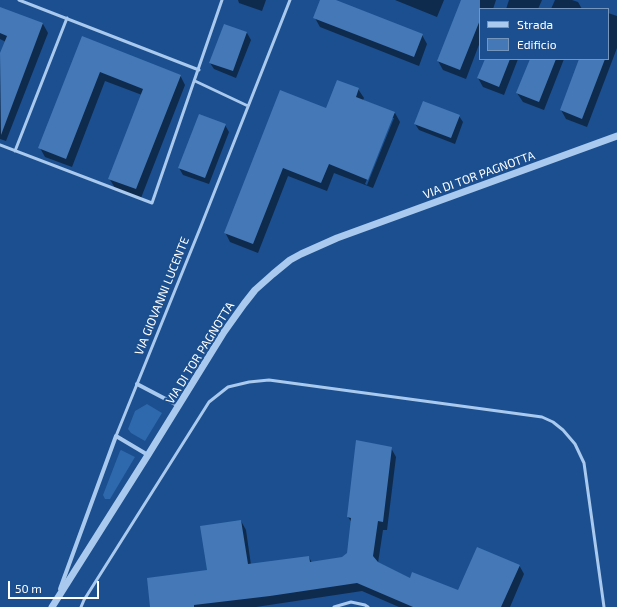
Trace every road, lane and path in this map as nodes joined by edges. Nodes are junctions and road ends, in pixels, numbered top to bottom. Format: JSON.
{"nodes":[{"id":1,"x":20,"y":0,"type":"edge"},
{"id":2,"x":222,"y":0,"type":"edge"},
{"id":3,"x":290,"y":0,"type":"edge"},
{"id":4,"x":67,"y":18,"type":"junction"},
{"id":5,"x":199,"y":70,"type":"junction"},
{"id":6,"x":195,"y":81,"type":"junction"},
{"id":7,"x":248,"y":106,"type":"junction"},
{"id":8,"x":617,"y":136,"type":"edge"},
{"id":9,"x":0,"y":146,"type":"edge"},
{"id":10,"x":15,"y":151,"type":"junction"},
{"id":11,"x":136,"y":384,"type":"junction"},
{"id":12,"x":179,"y":406,"type":"junction"},
{"id":13,"x":116,"y":436,"type":"junction"},
{"id":14,"x":148,"y":455,"type":"junction"},
{"id":15,"x":54,"y":605,"type":"edge"},
{"id":16,"x":81,"y":607,"type":"edge"},
{"id":17,"x":334,"y":607,"type":"edge"},
{"id":18,"x":368,"y":607,"type":"edge"},
{"id":19,"x":604,"y":607,"type":"edge"}],
"edges":[{"from":1,"to":4,"type":"lane"},
{"from":2,"to":5,"type":"lane"},
{"from":3,"to":7,"type":"lane","name":"VIA GIOVANNI LUCENTE"},
{"from":4,"to":5,"type":"lane"},
{"from":4,"to":10,"type":"lane"},
{"from":5,"to":6,"type":"lane"},
{"from":6,"to":7,"type":"lane"},
{"from":6,"to":10,"type":"lane"},
{"from":7,"to":11,"type":"lane","name":"VIA GIOVANNI LUCENTE"},
{"from":8,"to":12,"type":"street","name":"VIA DI TOR PAGNOTTA"},
{"from":9,"to":10,"type":"lane"},
{"from":11,"to":12,"type":"street"},
{"from":11,"to":13,"type":"lane","name":"VIA GIOVANNI LUCENTE"},
{"from":12,"to":14,"type":"street","name":"VIA DI TOR PAGNOTTA"},
{"from":13,"to":14,"type":"street"},
{"from":13,"to":15,"type":"street","name":"VIA GIOVANNI LUCENTE"},
{"from":14,"to":15,"type":"street","name":"VIA DI TOR PAGNOTTA"},
{"from":16,"to":19,"type":"lane"},
{"from":17,"to":18,"type":"lane"}]}
